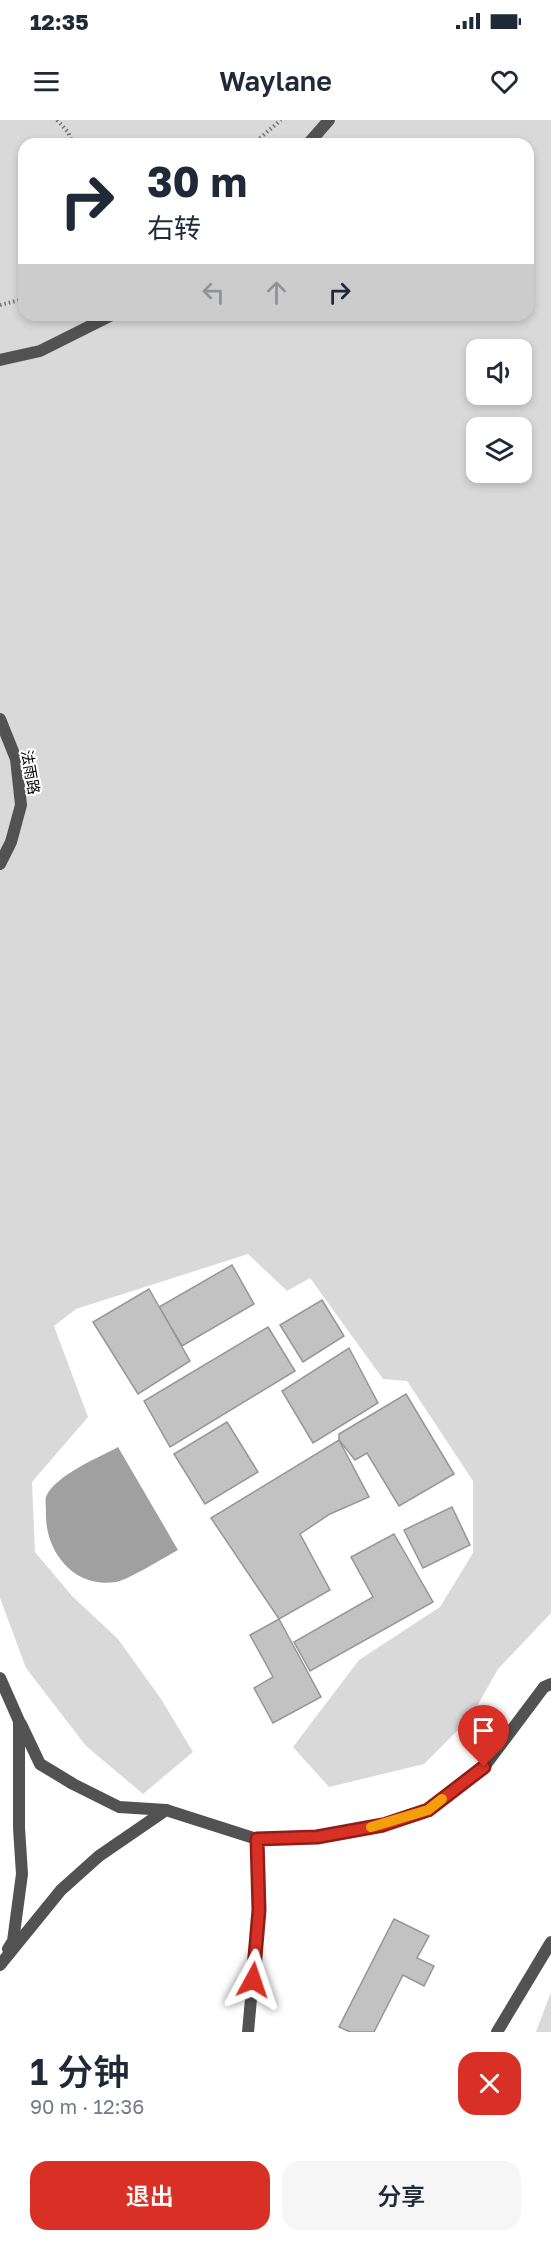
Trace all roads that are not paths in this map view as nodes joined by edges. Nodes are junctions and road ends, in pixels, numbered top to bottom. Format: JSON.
{"nodes":[{"id":1,"x":329,"y":120,"type":"edge"},
{"id":2,"x":313,"y":138,"type":"edge"},
{"id":3,"x":100,"y":321,"type":"edge"},
{"id":4,"x":0,"y":360,"type":"edge"},
{"id":5,"x":0,"y":719,"type":"edge"},
{"id":6,"x":0,"y":864,"type":"edge"},
{"id":7,"x":0,"y":1678,"type":"edge"},
{"id":8,"x":551,"y":1684,"type":"edge"},
{"id":9,"x":19,"y":1721,"type":"junction"},
{"id":10,"x":166,"y":1810,"type":"junction"},
{"id":11,"x":257,"y":1839,"type":"junction"},
{"id":12,"x":551,"y":1942,"type":"edge"},
{"id":13,"x":0,"y":1959,"type":"edge"},
{"id":14,"x":0,"y":1965,"type":"edge"},
{"id":15,"x":248,"y":2032,"type":"edge"},
{"id":16,"x":497,"y":2032,"type":"edge"}],
"edges":[{"from":1,"to":2,"type":"street"},
{"from":3,"to":4,"type":"street"},
{"from":5,"to":6,"type":"street","name":"法雨路"},
{"from":7,"to":9,"type":"street"},
{"from":8,"to":11,"type":"street"},
{"from":9,"to":10,"type":"street"},
{"from":9,"to":13,"type":"street"},
{"from":10,"to":11,"type":"street"},
{"from":10,"to":14,"type":"street"},
{"from":11,"to":15,"type":"street"},
{"from":12,"to":16,"type":"street"}]}
